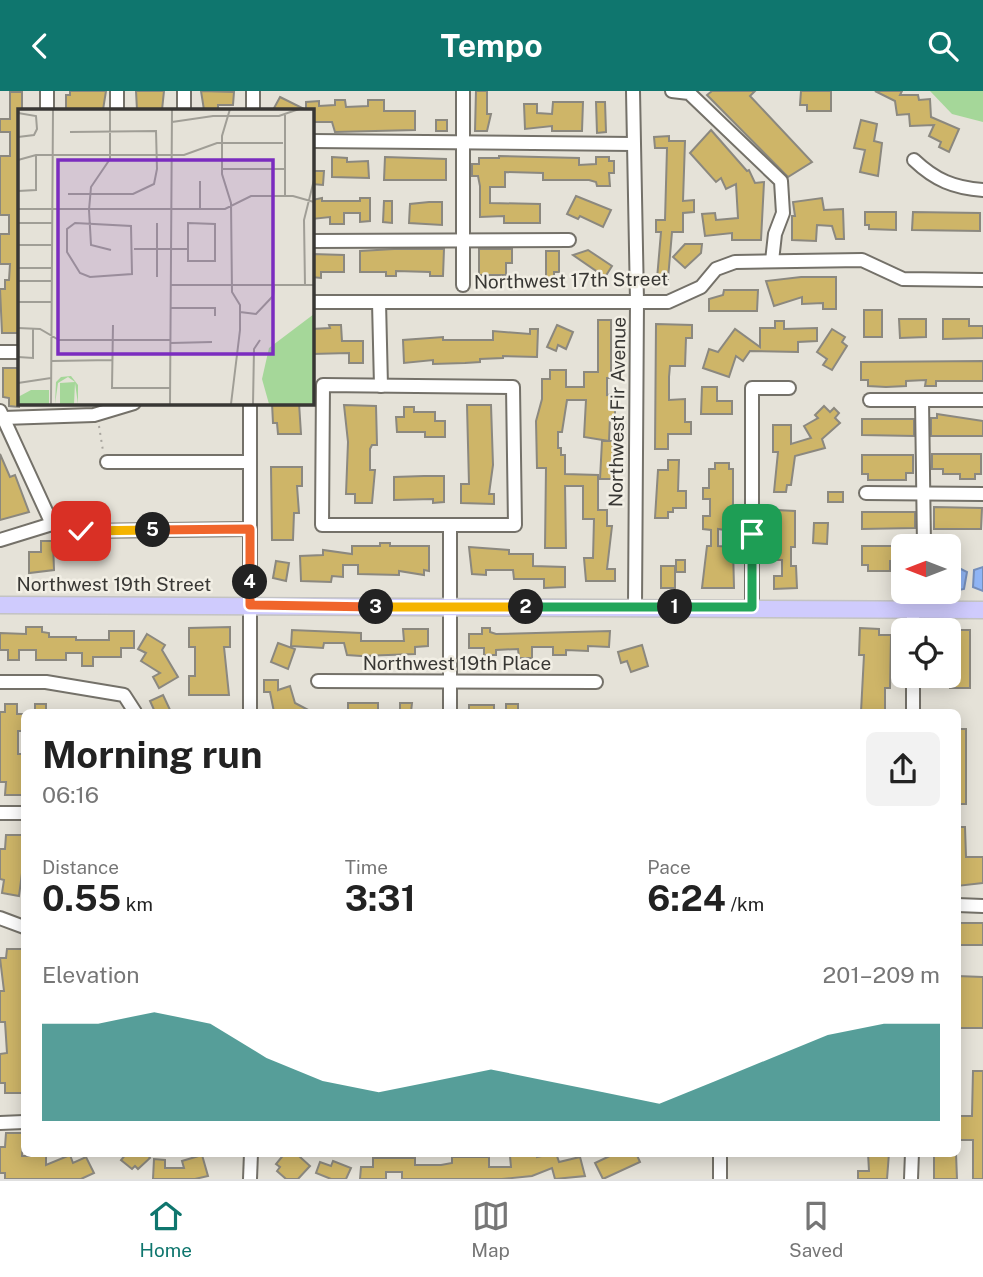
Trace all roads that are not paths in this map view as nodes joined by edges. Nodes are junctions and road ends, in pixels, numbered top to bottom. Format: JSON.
{"nodes":[{"id":1,"x":47,"y":91,"type":"edge"},
{"id":2,"x":117,"y":91,"type":"edge"},
{"id":3,"x":184,"y":91,"type":"edge"},
{"id":4,"x":253,"y":91,"type":"edge"},
{"id":5,"x":463,"y":91,"type":"edge"},
{"id":6,"x":633,"y":91,"type":"edge"},
{"id":7,"x":673,"y":91,"type":"edge"},
{"id":8,"x":690,"y":92,"type":"edge"},
{"id":9,"x":47,"y":109,"type":"edge"},
{"id":10,"x":117,"y":109,"type":"edge"},
{"id":11,"x":184,"y":109,"type":"edge"},
{"id":12,"x":253,"y":109,"type":"edge"},
{"id":13,"x":313,"y":141,"type":"edge"},
{"id":14,"x":463,"y":144,"type":"junction"},
{"id":15,"x":633,"y":144,"type":"junction"},
{"id":16,"x":914,"y":160,"type":"dead end"},
{"id":17,"x":983,"y":190,"type":"edge"},
{"id":18,"x":463,"y":240,"type":"junction"},
{"id":19,"x":569,"y":240,"type":"dead end"},
{"id":20,"x":313,"y":241,"type":"edge"},
{"id":21,"x":772,"y":261,"type":"junction"},
{"id":22,"x":983,"y":280,"type":"edge"},
{"id":23,"x":463,"y":285,"type":"dead end"},
{"id":24,"x":313,"y":302,"type":"edge"},
{"id":25,"x":379,"y":302,"type":"junction"},
{"id":26,"x":637,"y":302,"type":"junction"},
{"id":27,"x":0,"y":352,"type":"edge"},
{"id":28,"x":18,"y":352,"type":"edge"},
{"id":29,"x":380,"y":386,"type":"junction"},
{"id":30,"x":789,"y":388,"type":"dead end"},
{"id":31,"x":870,"y":400,"type":"dead end"},
{"id":32,"x":922,"y":400,"type":"junction"},
{"id":33,"x":983,"y":400,"type":"edge"},
{"id":34,"x":131,"y":404,"type":"edge"},
{"id":35,"x":250,"y":404,"type":"edge"},
{"id":36,"x":2,"y":414,"type":"edge"},
{"id":37,"x":107,"y":462,"type":"road end"},
{"id":38,"x":250,"y":462,"type":"junction"},
{"id":39,"x":866,"y":493,"type":"dead end"},
{"id":40,"x":983,"y":494,"type":"edge"},
{"id":41,"x":923,"y":495,"type":"junction"},
{"id":42,"x":52,"y":524,"type":"junction"},
{"id":43,"x":450,"y":526,"type":"junction"},
{"id":44,"x":250,"y":529,"type":"junction"},
{"id":45,"x":924,"y":534,"type":"edge"},
{"id":46,"x":0,"y":540,"type":"edge"},
{"id":47,"x":921,"y":604,"type":"edge"},
{"id":48,"x":0,"y":605,"type":"edge"},
{"id":49,"x":250,"y":605,"type":"junction"},
{"id":50,"x":635,"y":607,"type":"junction"},
{"id":51,"x":752,"y":607,"type":"junction"},
{"id":52,"x":449,"y":608,"type":"junction"},
{"id":53,"x":919,"y":610,"type":"junction"},
{"id":54,"x":983,"y":610,"type":"edge"},
{"id":55,"x":917,"y":618,"type":"edge"},
{"id":56,"x":318,"y":681,"type":"dead end"},
{"id":57,"x":0,"y":682,"type":"edge"},
{"id":58,"x":596,"y":682,"type":"dead end"},
{"id":59,"x":450,"y":684,"type":"junction"},
{"id":60,"x":913,"y":688,"type":"edge"},
{"id":61,"x":133,"y":709,"type":"edge"},
{"id":62,"x":250,"y":709,"type":"edge"},
{"id":63,"x":450,"y":709,"type":"edge"},
{"id":64,"x":914,"y":709,"type":"edge"},
{"id":65,"x":0,"y":813,"type":"edge"},
{"id":66,"x":21,"y":813,"type":"edge"},
{"id":67,"x":961,"y":905,"type":"edge"},
{"id":68,"x":983,"y":905,"type":"edge"},
{"id":69,"x":0,"y":918,"type":"edge"},
{"id":70,"x":21,"y":925,"type":"edge"},
{"id":71,"x":21,"y":1122,"type":"edge"},
{"id":72,"x":0,"y":1123,"type":"edge"},
{"id":73,"x":251,"y":1157,"type":"edge"},
{"id":74,"x":720,"y":1157,"type":"edge"},
{"id":75,"x":912,"y":1157,"type":"edge"},
{"id":76,"x":250,"y":1179,"type":"edge"},
{"id":77,"x":720,"y":1179,"type":"edge"},
{"id":78,"x":911,"y":1179,"type":"edge"}],
"edges":[{"from":1,"to":9,"type":"street"},
{"from":2,"to":10,"type":"street"},
{"from":3,"to":11,"type":"street"},
{"from":4,"to":12,"type":"street"},
{"from":5,"to":14,"type":"street"},
{"from":6,"to":15,"type":"street","name":"Northwest Fir Avenue"},
{"from":7,"to":8,"type":"street"},
{"from":8,"to":21,"type":"street"},
{"from":13,"to":14,"type":"street"},
{"from":14,"to":15,"type":"street"},
{"from":14,"to":18,"type":"street"},
{"from":15,"to":26,"type":"street","name":"Northwest Fir Avenue"},
{"from":16,"to":17,"type":"street"},
{"from":18,"to":19,"type":"street"},
{"from":18,"to":20,"type":"street"},
{"from":18,"to":23,"type":"street"},
{"from":21,"to":22,"type":"street","name":"Northwest 17th Street"},
{"from":21,"to":26,"type":"street","name":"Northwest 17th Street"},
{"from":24,"to":25,"type":"street","name":"Northwest 17th Street"},
{"from":25,"to":26,"type":"street","name":"Northwest 17th Street"},
{"from":25,"to":29,"type":"street"},
{"from":26,"to":50,"type":"street","name":"Northwest Fir Avenue"},
{"from":27,"to":28,"type":"street"},
{"from":29,"to":43,"type":"street"},
{"from":29,"to":43,"type":"street"},
{"from":30,"to":51,"type":"street"},
{"from":31,"to":32,"type":"street"},
{"from":32,"to":33,"type":"street"},
{"from":32,"to":41,"type":"street"},
{"from":34,"to":36,"type":"street"},
{"from":35,"to":38,"type":"street"},
{"from":36,"to":42,"type":"street"},
{"from":37,"to":38,"type":"street"},
{"from":38,"to":44,"type":"street"},
{"from":39,"to":41,"type":"street"},
{"from":40,"to":41,"type":"street"},
{"from":41,"to":45,"type":"street"},
{"from":42,"to":44,"type":"street"},
{"from":42,"to":46,"type":"street"},
{"from":43,"to":52,"type":"street"},
{"from":44,"to":49,"type":"street"},
{"from":47,"to":53,"type":"street"},
{"from":48,"to":49,"type":"main road","name":"Northwest 19th Street"},
{"from":49,"to":52,"type":"main road","name":"Northwest 19th Street"},
{"from":49,"to":62,"type":"street"},
{"from":50,"to":51,"type":"main road","name":"Northwest 19th Street"},
{"from":50,"to":52,"type":"main road","name":"Northwest 19th Street"},
{"from":51,"to":53,"type":"main road","name":"Northwest 19th Street"},
{"from":52,"to":59,"type":"street"},
{"from":53,"to":54,"type":"main road","name":"Northwest 19th Street"},
{"from":53,"to":55,"type":"street"},
{"from":56,"to":59,"type":"street","name":"Northwest 19th Place"},
{"from":57,"to":61,"type":"street"},
{"from":58,"to":59,"type":"street","name":"Northwest 19th Place"},
{"from":59,"to":63,"type":"street"},
{"from":60,"to":64,"type":"street"},
{"from":65,"to":66,"type":"street"},
{"from":67,"to":68,"type":"street"},
{"from":69,"to":70,"type":"street"},
{"from":71,"to":72,"type":"street"},
{"from":73,"to":76,"type":"street"},
{"from":74,"to":77,"type":"street"},
{"from":75,"to":78,"type":"street"}]}
